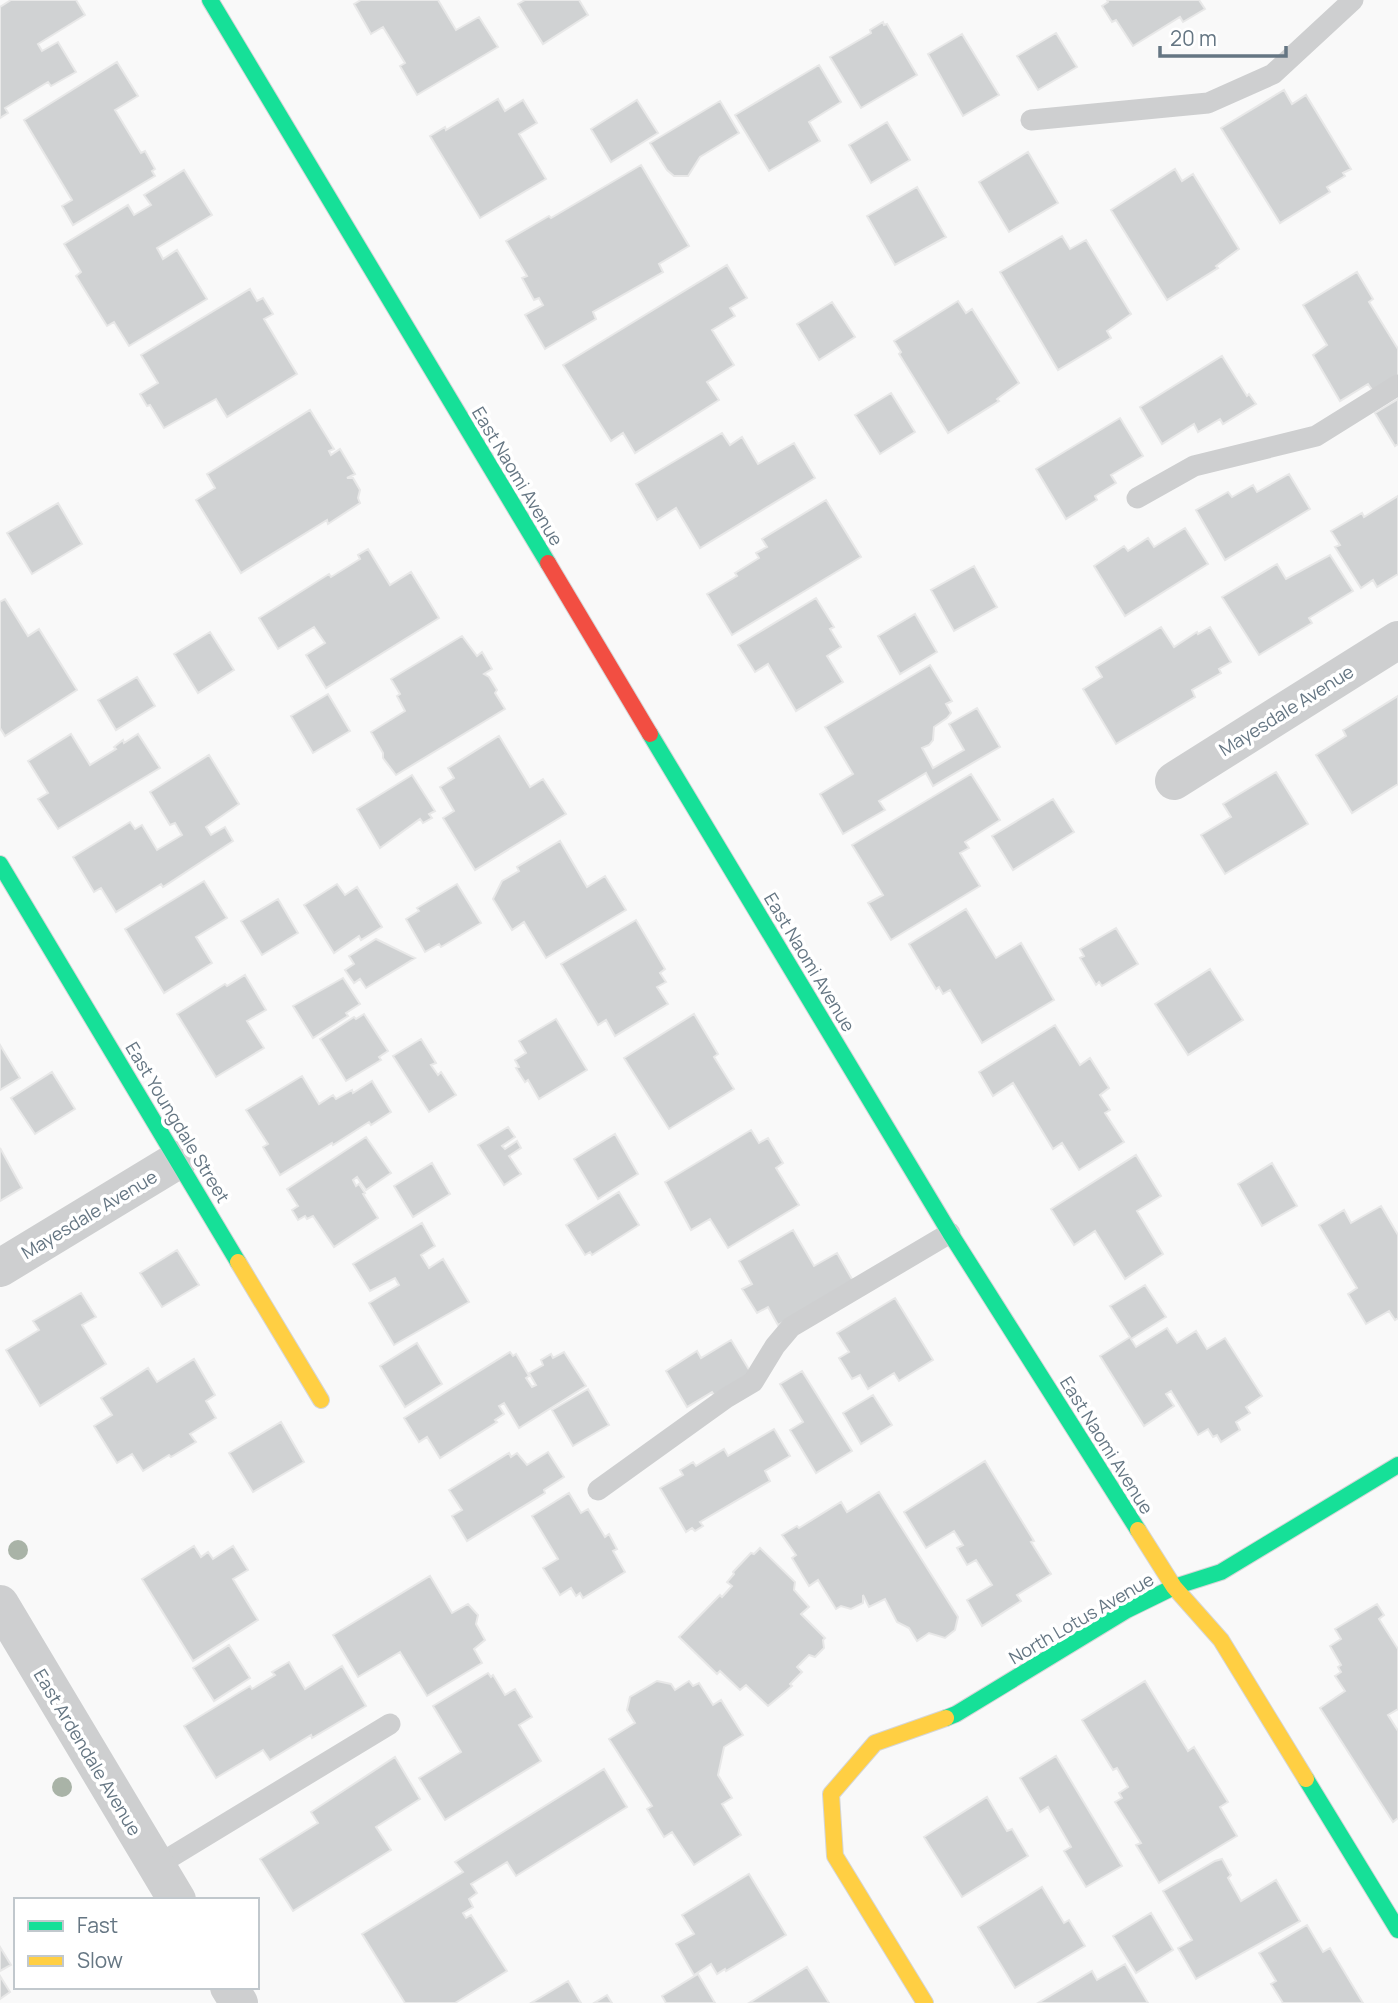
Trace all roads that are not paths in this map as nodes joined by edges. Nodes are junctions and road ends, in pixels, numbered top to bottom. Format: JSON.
{"nodes":[{"id":1,"x":210,"y":0,"type":"edge"},
{"id":2,"x":1353,"y":0,"type":"edge"},
{"id":3,"x":1031,"y":120,"type":"dead end"},
{"id":4,"x":1398,"y":385,"type":"edge"},
{"id":5,"x":1137,"y":498,"type":"dead end"},
{"id":6,"x":1398,"y":640,"type":"edge"},
{"id":7,"x":1174,"y":780,"type":"dead end"},
{"id":8,"x":0,"y":864,"type":"edge"},
{"id":9,"x":178,"y":1160,"type":"junction"},
{"id":10,"x":950,"y":1233,"type":"junction"},
{"id":11,"x":0,"y":1268,"type":"edge"},
{"id":12,"x":321,"y":1400,"type":"dead end"},
{"id":13,"x":1398,"y":1465,"type":"edge"},
{"id":14,"x":598,"y":1490,"type":"dead end"},
{"id":15,"x":1174,"y":1587,"type":"junction"},
{"id":16,"x":0,"y":1604,"type":"edge"},
{"id":17,"x":390,"y":1724,"type":"dead end"},
{"id":18,"x":156,"y":1866,"type":"junction"},
{"id":19,"x":176,"y":1898,"type":"edge"},
{"id":20,"x":1398,"y":1930,"type":"edge"},
{"id":21,"x":925,"y":2003,"type":"edge"}],
"edges":[{"from":1,"to":10,"type":"street","name":"East Naomi Avenue"},
{"from":2,"to":3,"type":"lane"},
{"from":4,"to":5,"type":"lane"},
{"from":6,"to":7,"type":"street","name":"Mayesdale Avenue"},
{"from":8,"to":9,"type":"street","name":"East Youngdale Street"},
{"from":9,"to":11,"type":"street","name":"Mayesdale Avenue"},
{"from":9,"to":12,"type":"street","name":"East Youngdale Street"},
{"from":10,"to":14,"type":"lane"},
{"from":10,"to":15,"type":"street","name":"East Naomi Avenue"},
{"from":13,"to":15,"type":"street","name":"North Lotus Avenue"},
{"from":15,"to":20,"type":"street","name":"East Naomi Avenue"},
{"from":15,"to":21,"type":"street","name":"North Lotus Avenue"},
{"from":16,"to":18,"type":"street","name":"East Ardendale Avenue"},
{"from":17,"to":18,"type":"lane"},
{"from":18,"to":19,"type":"street","name":"East Ardendale Avenue"}]}
